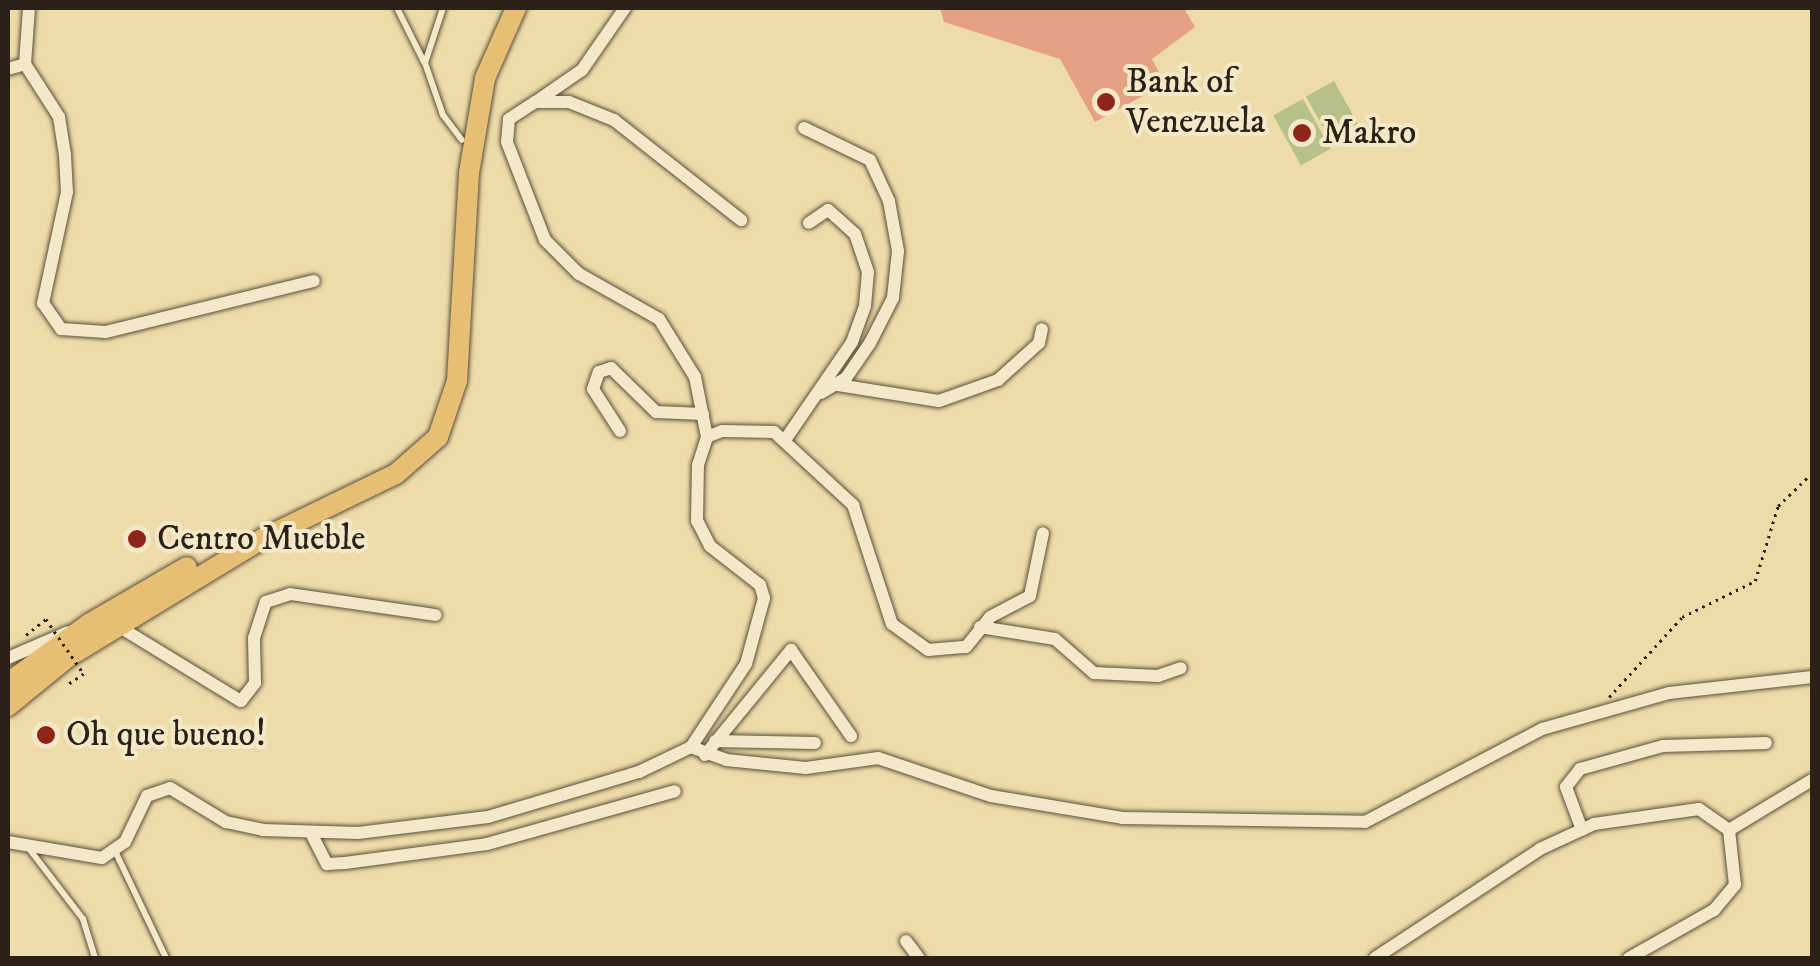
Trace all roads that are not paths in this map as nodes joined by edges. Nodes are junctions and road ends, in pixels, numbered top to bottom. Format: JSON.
{"nodes":[{"id":1,"x":29,"y":8,"type":"edge"},
{"id":2,"x":397,"y":8,"type":"edge"},
{"id":3,"x":443,"y":8,"type":"edge"},
{"id":4,"x":501,"y":8,"type":"edge"},
{"id":5,"x":516,"y":8,"type":"edge"},
{"id":6,"x":625,"y":8,"type":"edge"},
{"id":7,"x":425,"y":63,"type":"junction"},
{"id":8,"x":25,"y":64,"type":"junction"},
{"id":9,"x":8,"y":70,"type":"edge"},
{"id":10,"x":535,"y":102,"type":"junction"},
{"id":11,"x":804,"y":128,"type":"dead end"},
{"id":12,"x":462,"y":140,"type":"junction"},
{"id":13,"x":741,"y":220,"type":"dead end"},
{"id":14,"x":809,"y":223,"type":"dead end"},
{"id":15,"x":314,"y":282,"type":"dead end"},
{"id":16,"x":1042,"y":329,"type":"dead end"},
{"id":17,"x":838,"y":385,"type":"junction"},
{"id":18,"x":822,"y":393,"type":"junction"},
{"id":19,"x":703,"y":414,"type":"junction"},
{"id":20,"x":620,"y":431,"type":"dead end"},
{"id":21,"x":707,"y":437,"type":"junction"},
{"id":22,"x":785,"y":440,"type":"junction"},
{"id":23,"x":1043,"y":533,"type":"dead end"},
{"id":24,"x":435,"y":615,"type":"dead end"},
{"id":25,"x":89,"y":624,"type":"junction"},
{"id":26,"x":118,"y":626,"type":"junction"},
{"id":27,"x":980,"y":626,"type":"junction"},
{"id":28,"x":8,"y":658,"type":"edge"},
{"id":29,"x":1181,"y":668,"type":"dead end"},
{"id":30,"x":1812,"y":677,"type":"edge"},
{"id":31,"x":8,"y":683,"type":"edge"},
{"id":32,"x":8,"y":706,"type":"edge"},
{"id":33,"x":851,"y":736,"type":"dead end"},
{"id":34,"x":715,"y":741,"type":"junction"},
{"id":35,"x":815,"y":743,"type":"dead end"},
{"id":36,"x":1766,"y":743,"type":"dead end"},
{"id":37,"x":691,"y":747,"type":"junction"},
{"id":38,"x":704,"y":755,"type":"junction"},
{"id":39,"x":1812,"y":780,"type":"edge"},
{"id":40,"x":675,"y":791,"type":"dead end"},
{"id":41,"x":1582,"y":830,"type":"junction"},
{"id":42,"x":1729,"y":830,"type":"junction"},
{"id":43,"x":311,"y":834,"type":"junction"},
{"id":44,"x":8,"y":842,"type":"edge"},
{"id":45,"x":26,"y":845,"type":"junction"},
{"id":46,"x":116,"y":853,"type":"junction"},
{"id":47,"x":906,"y":941,"type":"dead end"},
{"id":48,"x":96,"y":958,"type":"edge"},
{"id":49,"x":166,"y":958,"type":"edge"},
{"id":50,"x":920,"y":958,"type":"edge"},
{"id":51,"x":1376,"y":958,"type":"edge"},
{"id":52,"x":1629,"y":958,"type":"edge"}],
"edges":[{"from":1,"to":8,"type":"street"},
{"from":2,"to":7,"type":"lane"},
{"from":3,"to":7,"type":"lane"},
{"from":4,"to":12,"type":"main road"},
{"from":5,"to":26,"type":"main road"},
{"from":6,"to":10,"type":"street"},
{"from":7,"to":12,"type":"lane"},
{"from":8,"to":9,"type":"street"},
{"from":8,"to":15,"type":"street"},
{"from":10,"to":13,"type":"street"},
{"from":10,"to":19,"type":"street"},
{"from":11,"to":17,"type":"street"},
{"from":12,"to":25,"type":"main road"},
{"from":14,"to":18,"type":"street"},
{"from":16,"to":17,"type":"street"},
{"from":17,"to":18,"type":"street"},
{"from":18,"to":22,"type":"street"},
{"from":19,"to":20,"type":"street"},
{"from":19,"to":21,"type":"street"},
{"from":21,"to":22,"type":"street"},
{"from":21,"to":37,"type":"street"},
{"from":22,"to":27,"type":"street"},
{"from":23,"to":27,"type":"street"},
{"from":24,"to":26,"type":"street"},
{"from":25,"to":28,"type":"street"},
{"from":25,"to":31,"type":"main road"},
{"from":26,"to":32,"type":"main road"},
{"from":27,"to":29,"type":"street"},
{"from":30,"to":38,"type":"street"},
{"from":33,"to":34,"type":"street"},
{"from":34,"to":35,"type":"street"},
{"from":34,"to":38,"type":"street"},
{"from":36,"to":41,"type":"street"},
{"from":37,"to":38,"type":"street"},
{"from":37,"to":43,"type":"street"},
{"from":39,"to":42,"type":"street"},
{"from":40,"to":43,"type":"street"},
{"from":41,"to":42,"type":"street"},
{"from":41,"to":51,"type":"street"},
{"from":42,"to":52,"type":"street"},
{"from":43,"to":46,"type":"street"},
{"from":44,"to":45,"type":"street"},
{"from":45,"to":46,"type":"street"},
{"from":45,"to":48,"type":"lane"},
{"from":46,"to":49,"type":"lane"},
{"from":47,"to":50,"type":"street"}]}
